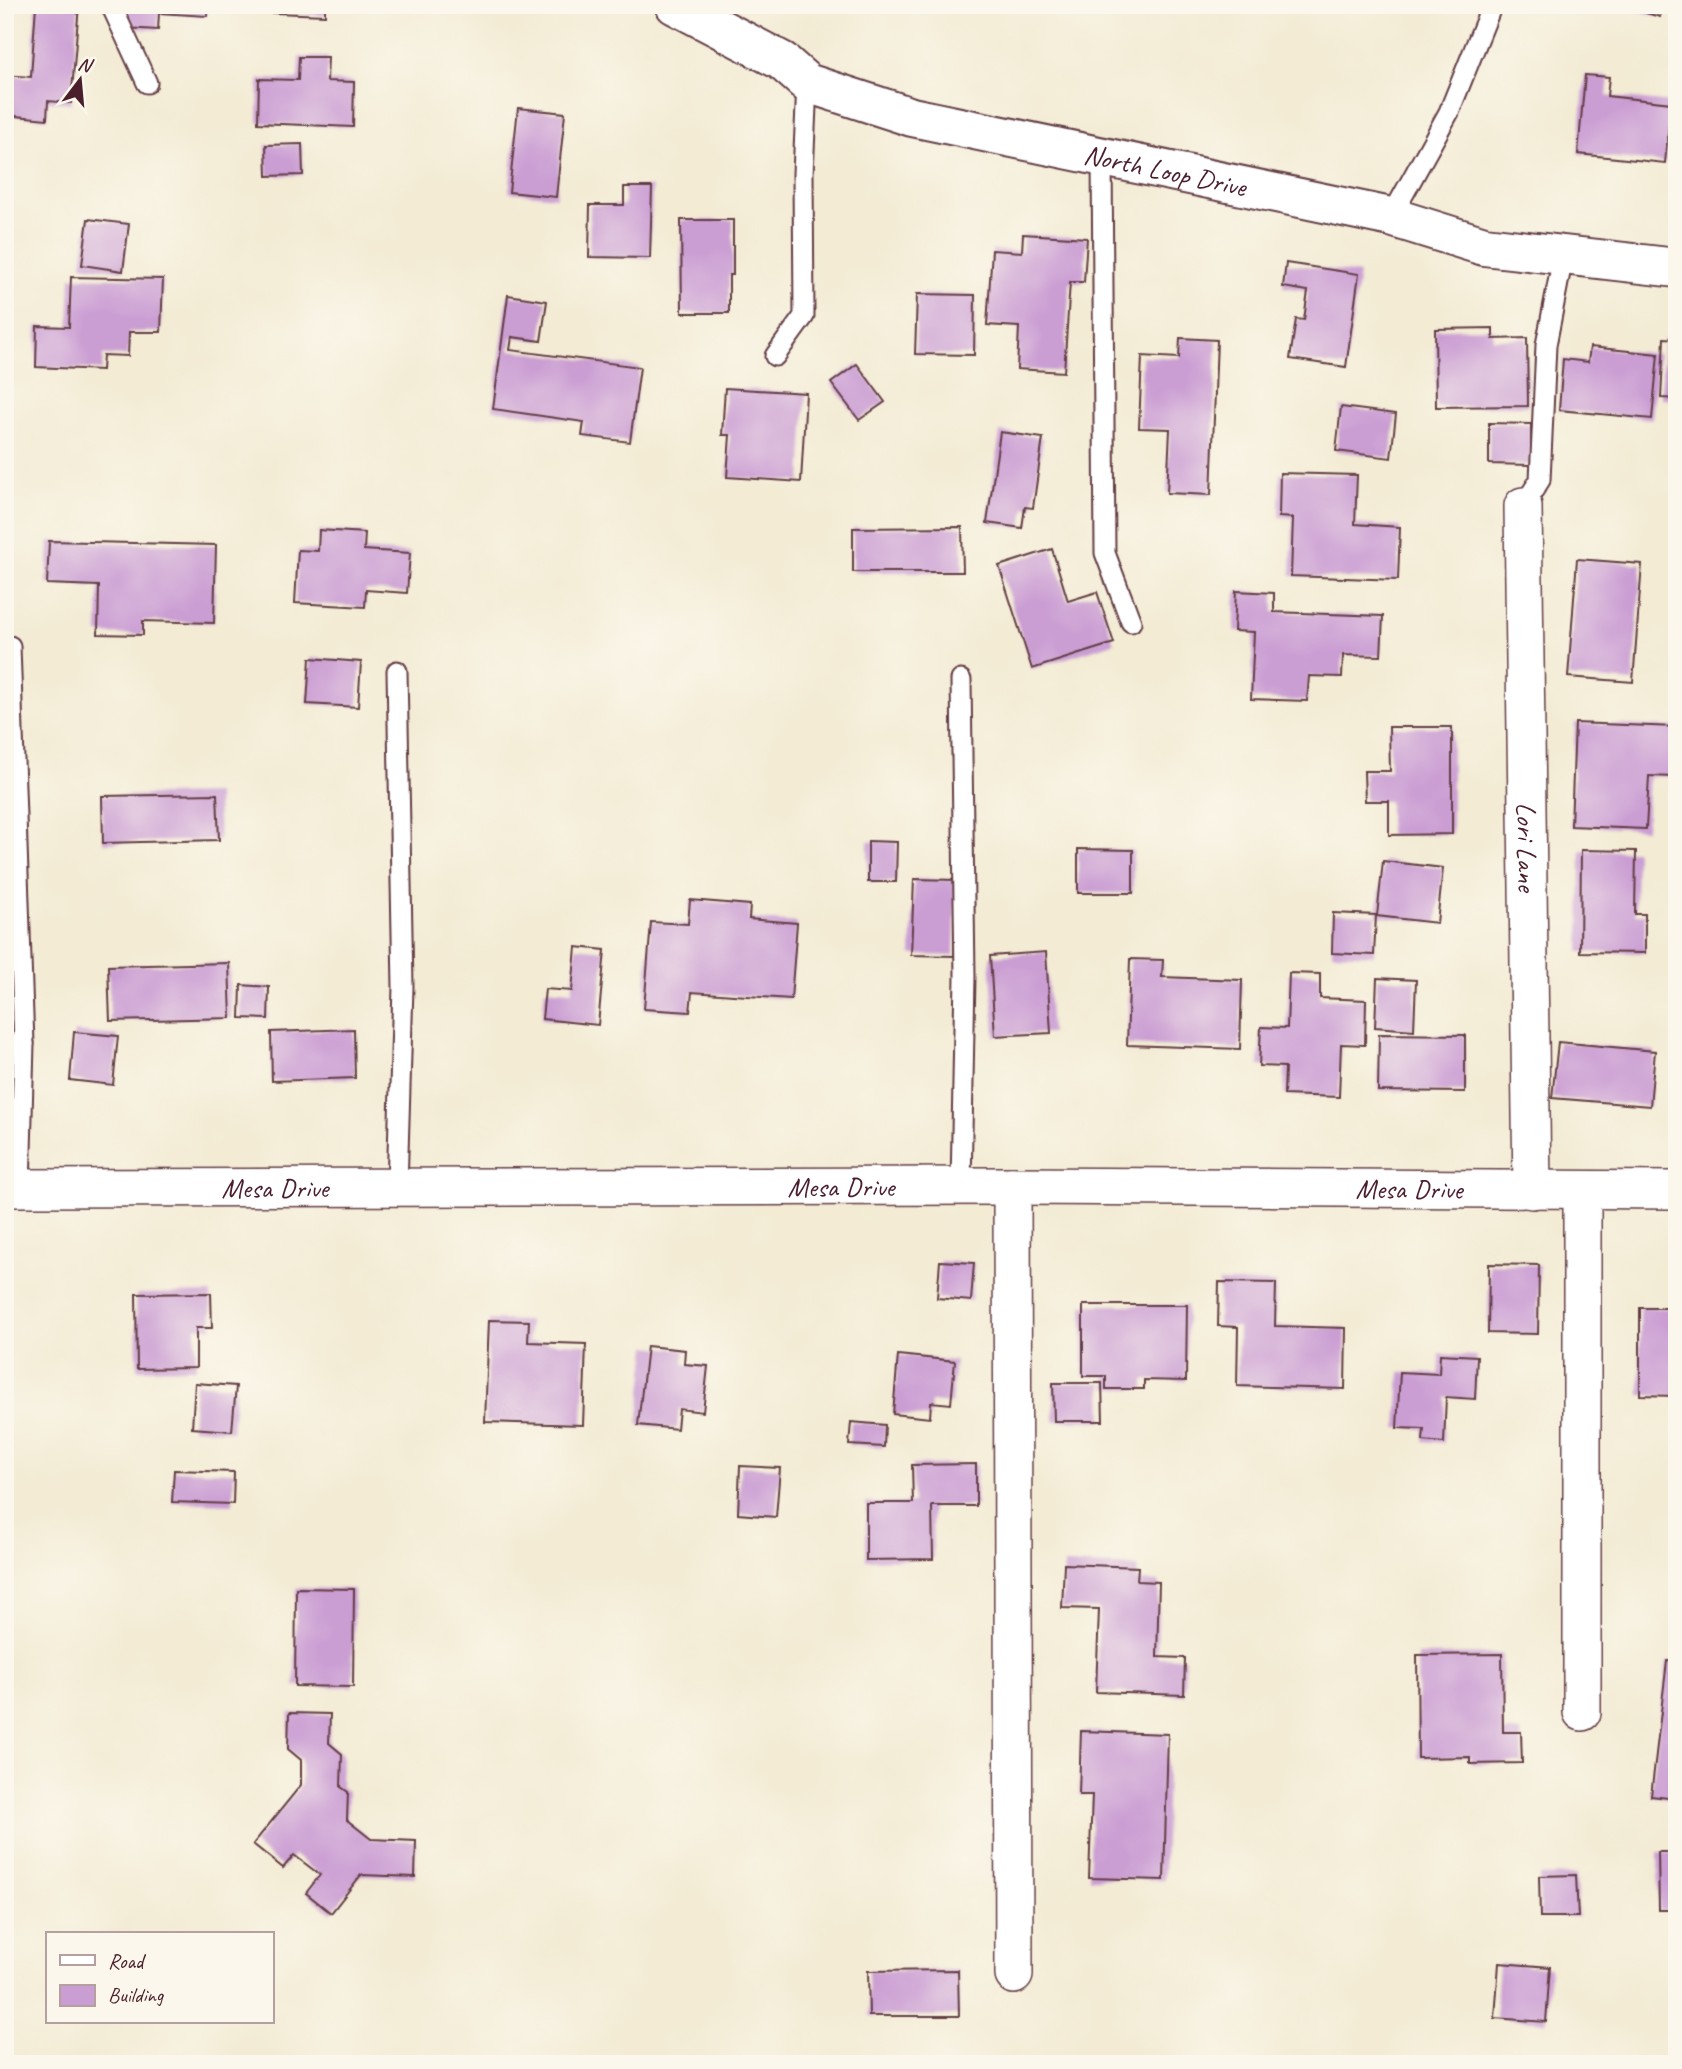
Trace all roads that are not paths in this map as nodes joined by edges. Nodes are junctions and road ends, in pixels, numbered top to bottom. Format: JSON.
{"nodes":[{"id":1,"x":111,"y":5,"type":"edge"},
{"id":2,"x":675,"y":5,"type":"edge"},
{"id":3,"x":1492,"y":5,"type":"edge"},
{"id":4,"x":147,"y":83,"type":"dead end"},
{"id":5,"x":807,"y":83,"type":"junction"},
{"id":6,"x":1102,"y":157,"type":"junction"},
{"id":7,"x":1391,"y":217,"type":"junction"},
{"id":8,"x":1563,"y":257,"type":"junction"},
{"id":9,"x":1677,"y":268,"type":"edge"},
{"id":10,"x":775,"y":356,"type":"dead end"},
{"id":11,"x":1523,"y":506,"type":"joint"},
{"id":12,"x":1131,"y":621,"type":"dead end"},
{"id":13,"x":10,"y":646,"type":"dead end"},
{"id":14,"x":397,"y":671,"type":"dead end"},
{"id":15,"x":961,"y":680,"type":"dead end"},
{"id":16,"x":15,"y":1044,"type":"edge"},
{"id":17,"x":397,"y":1186,"type":"junction"},
{"id":18,"x":961,"y":1186,"type":"junction"},
{"id":19,"x":1012,"y":1186,"type":"junction"},
{"id":20,"x":13,"y":1188,"type":"edge"},
{"id":21,"x":1532,"y":1190,"type":"junction"},
{"id":22,"x":1582,"y":1191,"type":"junction"},
{"id":23,"x":1677,"y":1191,"type":"edge"},
{"id":24,"x":1582,"y":1712,"type":"dead end"},
{"id":25,"x":1014,"y":1975,"type":"dead end"}],
"edges":[{"from":1,"to":4,"type":"lane"},
{"from":2,"to":5,"type":"street","name":"North Loop Drive"},
{"from":3,"to":7,"type":"lane"},
{"from":5,"to":6,"type":"street","name":"North Loop Drive"},
{"from":5,"to":10,"type":"lane"},
{"from":6,"to":7,"type":"street","name":"North Loop Drive"},
{"from":6,"to":12,"type":"lane"},
{"from":7,"to":8,"type":"street","name":"North Loop Drive"},
{"from":8,"to":9,"type":"street","name":"North Loop Drive"},
{"from":8,"to":11,"type":"lane"},
{"from":11,"to":21,"type":"street","name":"Lori Lane"},
{"from":13,"to":16,"type":"lane"},
{"from":14,"to":17,"type":"lane"},
{"from":15,"to":18,"type":"lane"},
{"from":16,"to":20,"type":"lane"},
{"from":17,"to":18,"type":"street","name":"Mesa Drive"},
{"from":17,"to":20,"type":"street","name":"Mesa Drive"},
{"from":18,"to":19,"type":"street","name":"Mesa Drive"},
{"from":19,"to":21,"type":"street","name":"Mesa Drive"},
{"from":19,"to":25,"type":"street"},
{"from":21,"to":22,"type":"street","name":"Mesa Drive"},
{"from":22,"to":23,"type":"street","name":"Mesa Drive"},
{"from":22,"to":24,"type":"street"}]}
